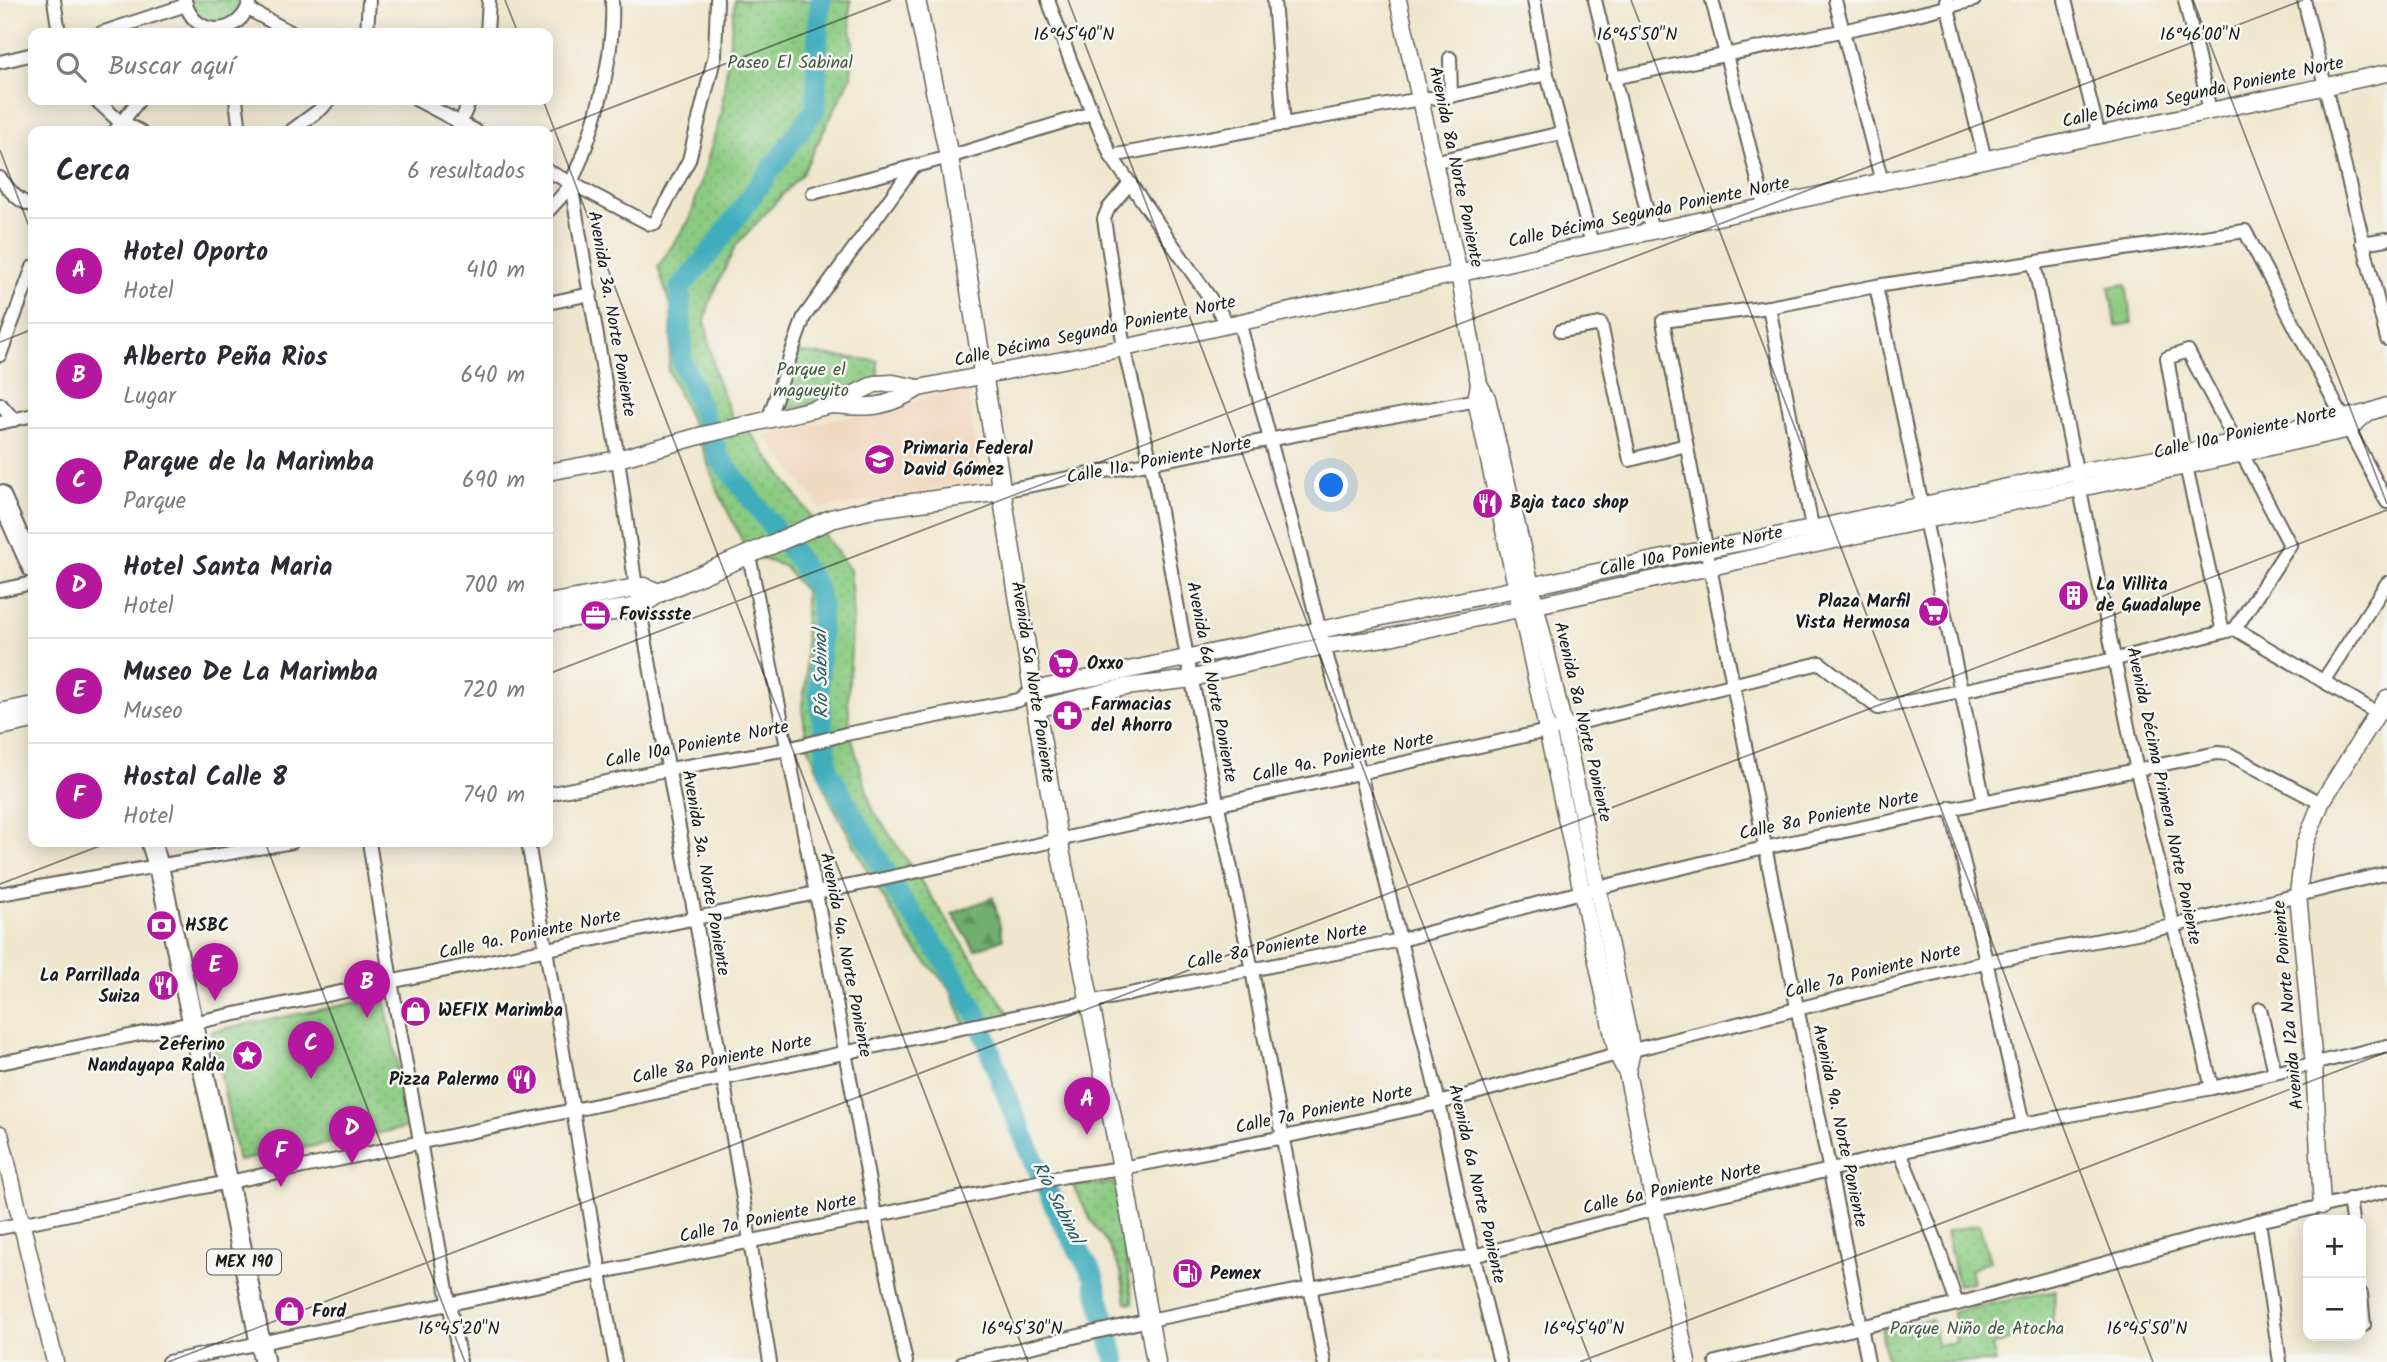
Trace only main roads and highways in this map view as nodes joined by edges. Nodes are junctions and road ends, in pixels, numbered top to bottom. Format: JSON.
{"nodes":[{"id":1,"x":916,"y":0,"type":"edge"},
{"id":2,"x":1001,"y":491,"type":"junction"},
{"id":3,"x":0,"y":495,"type":"edge"},
{"id":4,"x":28,"y":558,"type":"edge"},
{"id":5,"x":659,"y":593,"type":"junction"},
{"id":6,"x":553,"y":603,"type":"edge"},
{"id":7,"x":553,"y":620,"type":"edge"},
{"id":8,"x":28,"y":708,"type":"edge"},
{"id":9,"x":1,"y":719,"type":"edge"},
{"id":10,"x":28,"y":719,"type":"edge"},
{"id":11,"x":153,"y":847,"type":"edge"},
{"id":12,"x":262,"y":1352,"type":"edge"},
{"id":13,"x":1156,"y":1362,"type":"edge"}],
"edges":[{"from":1,"to":2,"type":"main road","name":"Avenida 5a Norte Poniente"},
{"from":2,"to":5,"type":"main road","name":"Calle 11a. Poniente Norte"},
{"from":2,"to":13,"type":"main road","name":"Avenida 5a Norte Poniente"},
{"from":3,"to":4,"type":"main road"},
{"from":5,"to":6,"type":"main road"},
{"from":5,"to":7,"type":"main road","name":"Calle 11a. Poniente Norte"},
{"from":8,"to":9,"type":"main road"},
{"from":9,"to":10,"type":"main road"},
{"from":11,"to":12,"type":"main road","number":"MEX 190"}]}
